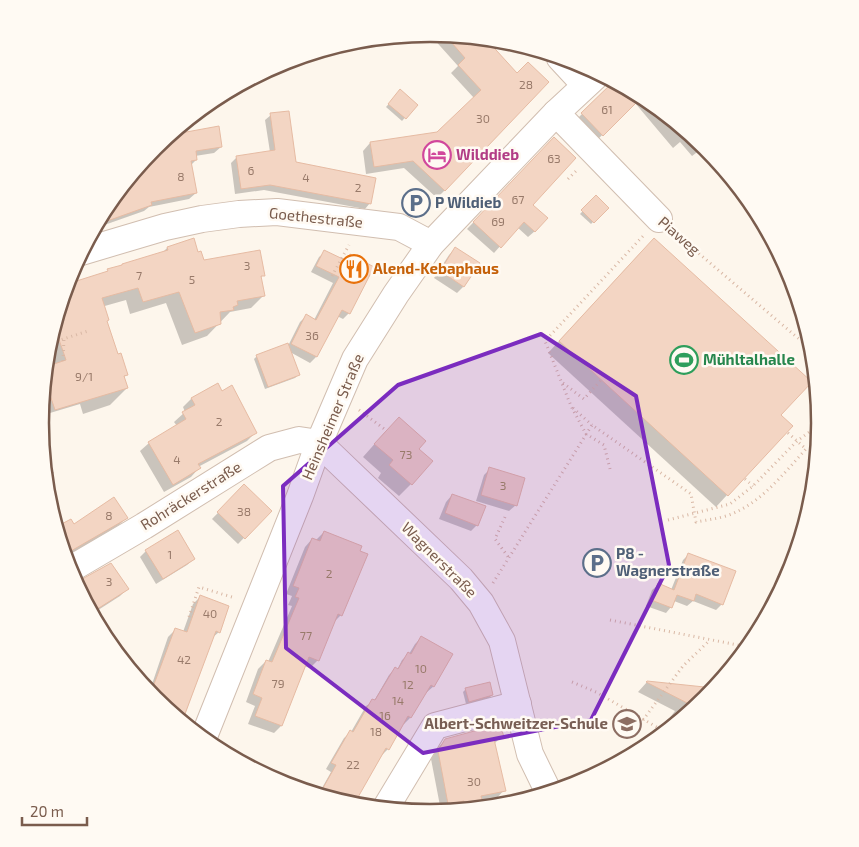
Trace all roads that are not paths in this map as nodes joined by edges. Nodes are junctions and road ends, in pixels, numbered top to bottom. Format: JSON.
{"nodes":[{"id":1,"x":592,"y":79,"type":"edge"},
{"id":2,"x":556,"y":113,"type":"junction"},
{"id":3,"x":659,"y":220,"type":"road end"},
{"id":4,"x":432,"y":244,"type":"junction"},
{"id":5,"x":91,"y":249,"type":"edge"},
{"id":6,"x":319,"y":443,"type":"junction"},
{"id":7,"x":76,"y":565,"type":"edge"},
{"id":8,"x":518,"y":704,"type":"junction"},
{"id":9,"x":206,"y":732,"type":"edge"},
{"id":10,"x":546,"y":786,"type":"edge"},
{"id":11,"x":389,"y":802,"type":"edge"}],
"edges":[{"from":1,"to":2,"type":"street","name":"Heinsheimer Straße"},
{"from":2,"to":3,"type":"street","name":"Piaweg"},
{"from":2,"to":4,"type":"street","name":"Heinsheimer Straße"},
{"from":4,"to":5,"type":"street","name":"Goethestraße"},
{"from":4,"to":6,"type":"street","name":"Heinsheimer Straße"},
{"from":6,"to":7,"type":"street","name":"Rohräckerstraße"},
{"from":6,"to":8,"type":"street","name":"Wagnerstraße"},
{"from":6,"to":9,"type":"street","name":"Heinsheimer Straße"},
{"from":8,"to":10,"type":"street","name":"Wagnerstraße"},
{"from":8,"to":11,"type":"street"}]}
